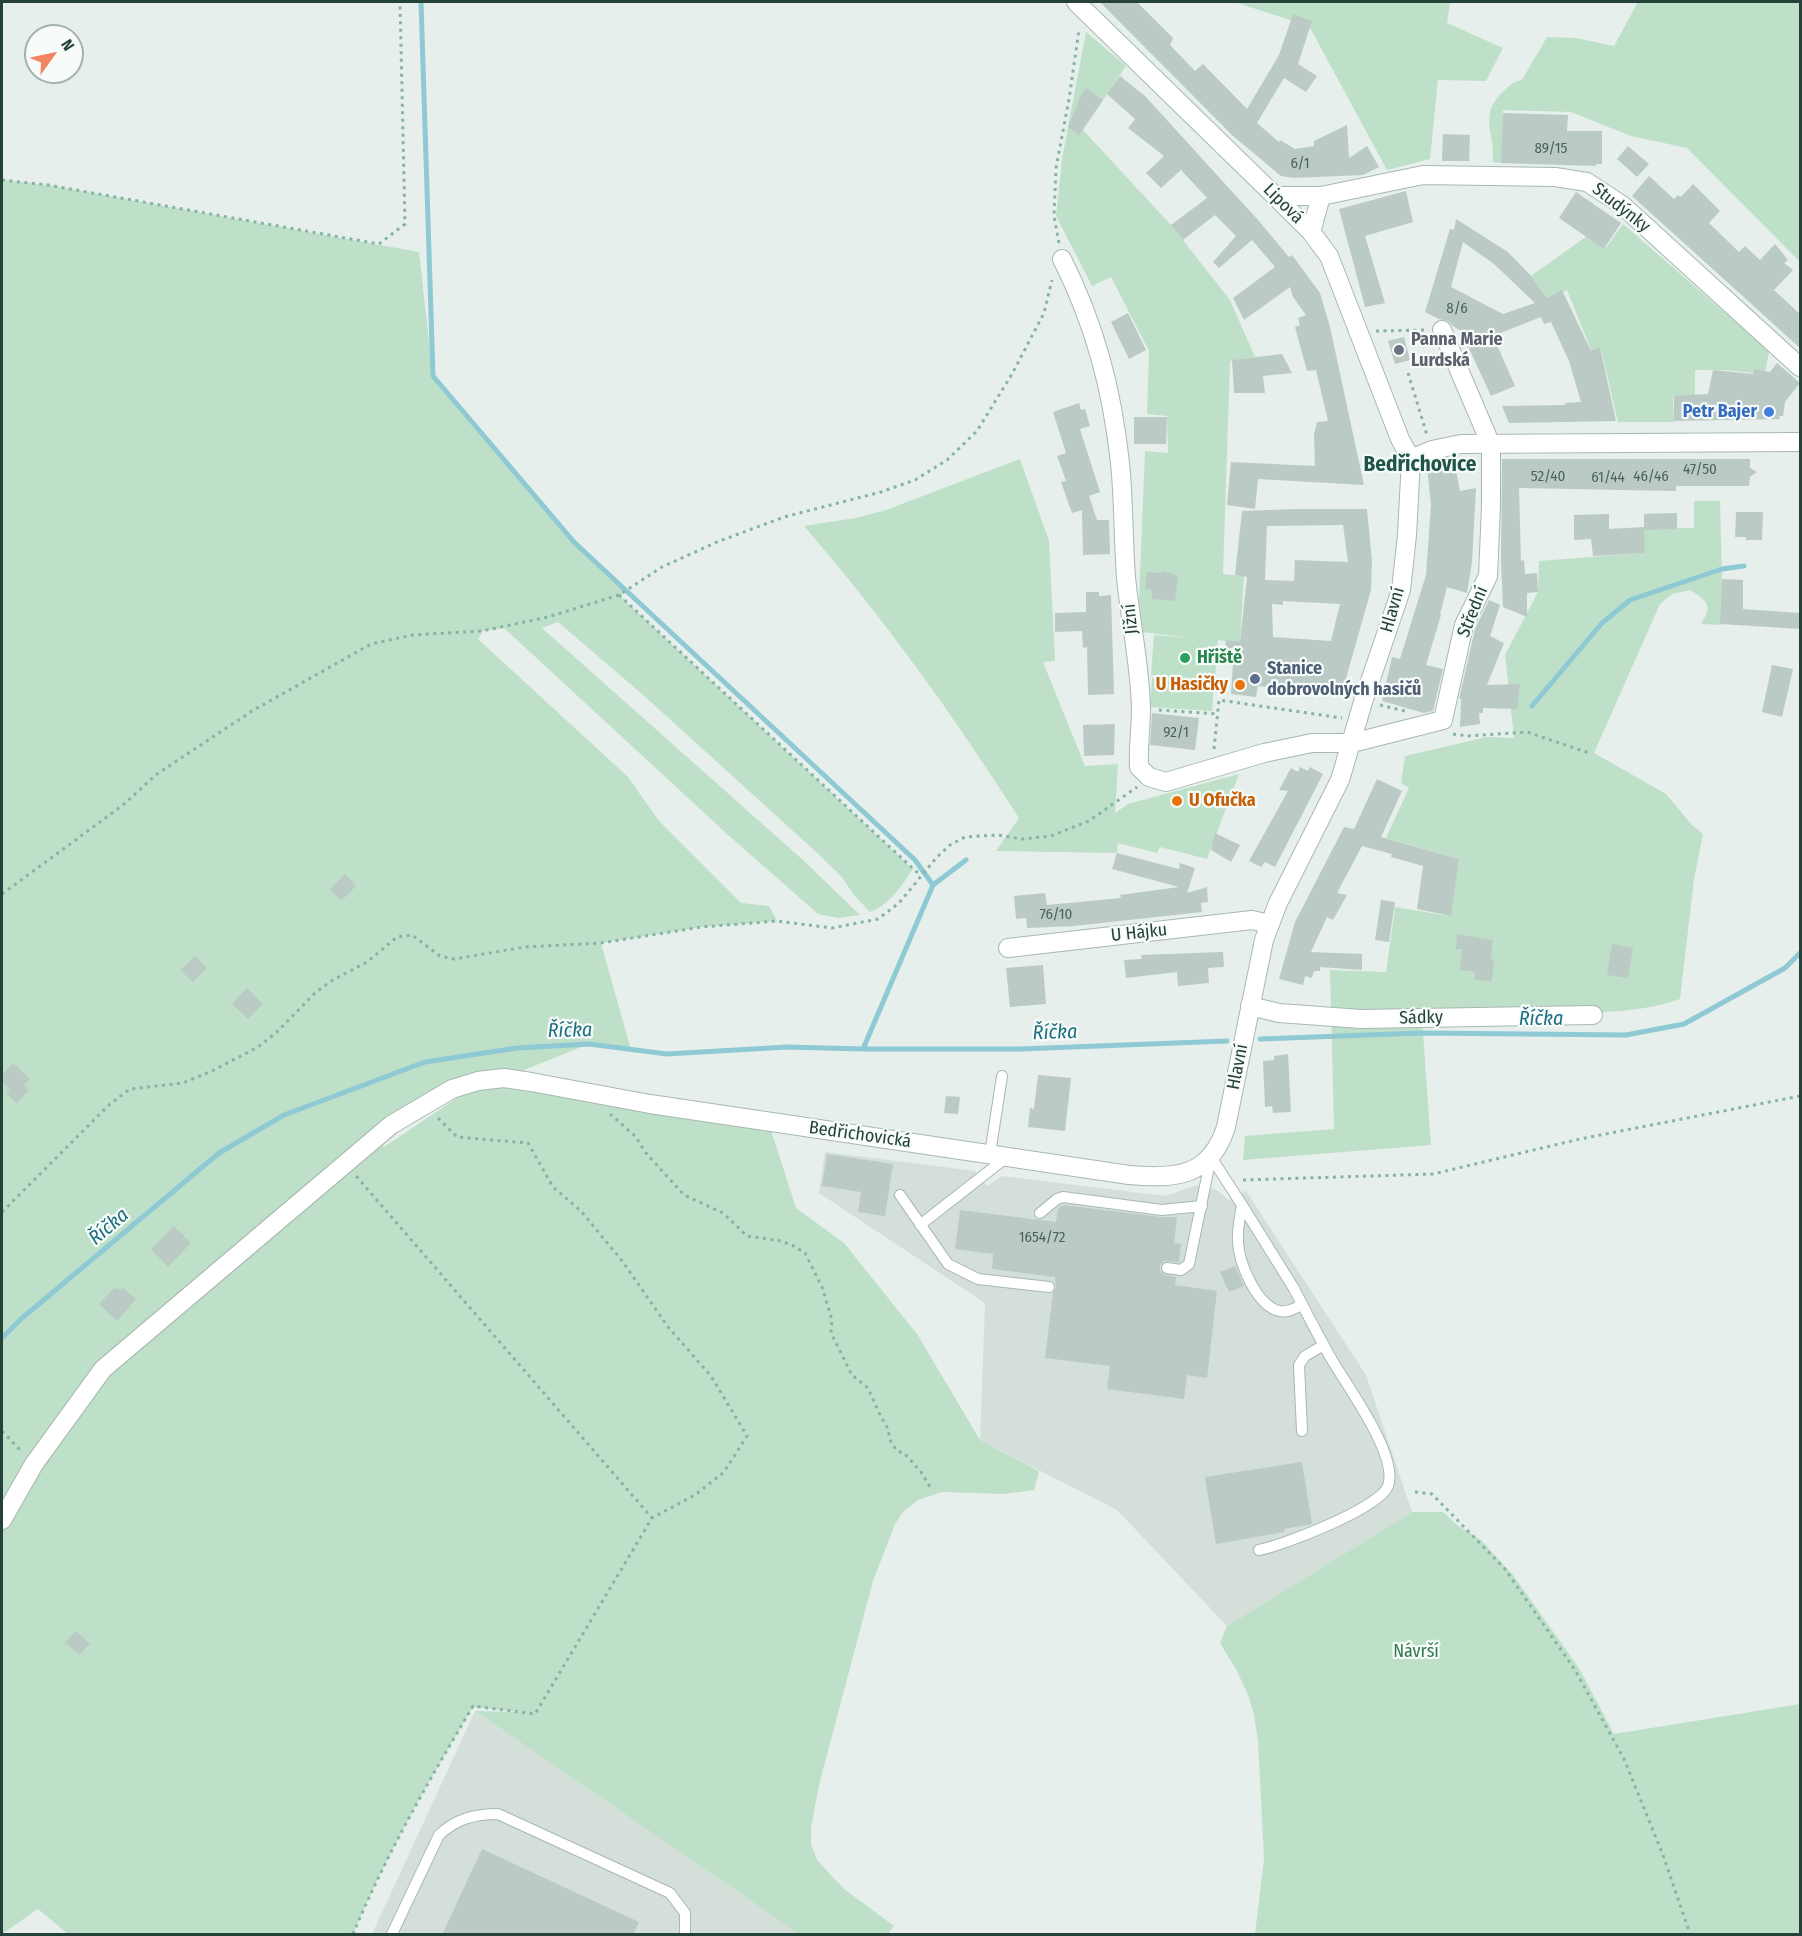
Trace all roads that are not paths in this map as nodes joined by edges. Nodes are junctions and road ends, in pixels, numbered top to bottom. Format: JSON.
{"nodes":[{"id":1,"x":1081,"y":5,"type":"edge"},
{"id":2,"x":1275,"y":196,"type":"junction"},
{"id":3,"x":1321,"y":196,"type":"junction"},
{"id":4,"x":1311,"y":232,"type":"junction"},
{"id":5,"x":1062,"y":259,"type":"road end"},
{"id":6,"x":1442,"y":330,"type":"road end"},
{"id":7,"x":1800,"y":367,"type":"edge"},
{"id":8,"x":1800,"y":442,"type":"edge"},
{"id":9,"x":1491,"y":445,"type":"junction"},
{"id":10,"x":1411,"y":459,"type":"junction"},
{"id":11,"x":1352,"y":743,"type":"junction"},
{"id":12,"x":1269,"y":924,"type":"junction"},
{"id":13,"x":1008,"y":948,"type":"dead end"},
{"id":14,"x":1250,"y":1006,"type":"junction"},
{"id":15,"x":1593,"y":1015,"type":"dead end"},
{"id":16,"x":1002,"y":1076,"type":"dead end"},
{"id":17,"x":999,"y":1156,"type":"junction"},
{"id":18,"x":1211,"y":1157,"type":"junction"},
{"id":19,"x":900,"y":1195,"type":"dead end"},
{"id":20,"x":1242,"y":1205,"type":"junction"},
{"id":21,"x":1202,"y":1206,"type":"junction"},
{"id":22,"x":1040,"y":1213,"type":"dead end"},
{"id":23,"x":920,"y":1226,"type":"junction"},
{"id":24,"x":1167,"y":1268,"type":"dead end"},
{"id":25,"x":1048,"y":1287,"type":"dead end"},
{"id":26,"x":1302,"y":1305,"type":"junction"},
{"id":27,"x":1324,"y":1345,"type":"junction"},
{"id":28,"x":1302,"y":1431,"type":"dead end"},
{"id":29,"x":2,"y":1520,"type":"edge"},
{"id":30,"x":1259,"y":1550,"type":"dead end"},
{"id":31,"x":392,"y":1935,"type":"edge"},
{"id":32,"x":685,"y":1935,"type":"edge"}],
"edges":[{"from":1,"to":2,"type":"street","name":"Lipová"},
{"from":2,"to":3,"type":"street","name":"Studýnky"},
{"from":2,"to":4,"type":"street","name":"Lipová"},
{"from":3,"to":4,"type":"street"},
{"from":3,"to":7,"type":"street","name":"Studýnky"},
{"from":4,"to":10,"type":"street","name":"Lipová"},
{"from":5,"to":11,"type":"street","name":"Jižní"},
{"from":6,"to":9,"type":"street"},
{"from":8,"to":9,"type":"street"},
{"from":9,"to":10,"type":"street"},
{"from":9,"to":11,"type":"street","name":"Střední"},
{"from":10,"to":11,"type":"street","name":"Hlavní"},
{"from":11,"to":12,"type":"street","name":"Hlavní"},
{"from":12,"to":13,"type":"street","name":"U Hájku"},
{"from":12,"to":14,"type":"street","name":"Hlavní"},
{"from":14,"to":15,"type":"street","name":"Sádky"},
{"from":14,"to":18,"type":"street","name":"Hlavní"},
{"from":16,"to":17,"type":"lane"},
{"from":17,"to":18,"type":"street","name":"Bedřichovická"},
{"from":17,"to":23,"type":"lane"},
{"from":17,"to":29,"type":"street","name":"Bedřichovická"},
{"from":18,"to":20,"type":"lane"},
{"from":18,"to":21,"type":"lane"},
{"from":19,"to":23,"type":"lane"},
{"from":20,"to":26,"type":"lane"},
{"from":20,"to":26,"type":"lane"},
{"from":21,"to":22,"type":"lane"},
{"from":21,"to":24,"type":"lane"},
{"from":23,"to":25,"type":"lane"},
{"from":26,"to":27,"type":"lane"},
{"from":27,"to":28,"type":"lane"},
{"from":27,"to":30,"type":"lane"},
{"from":31,"to":32,"type":"lane"}]}
